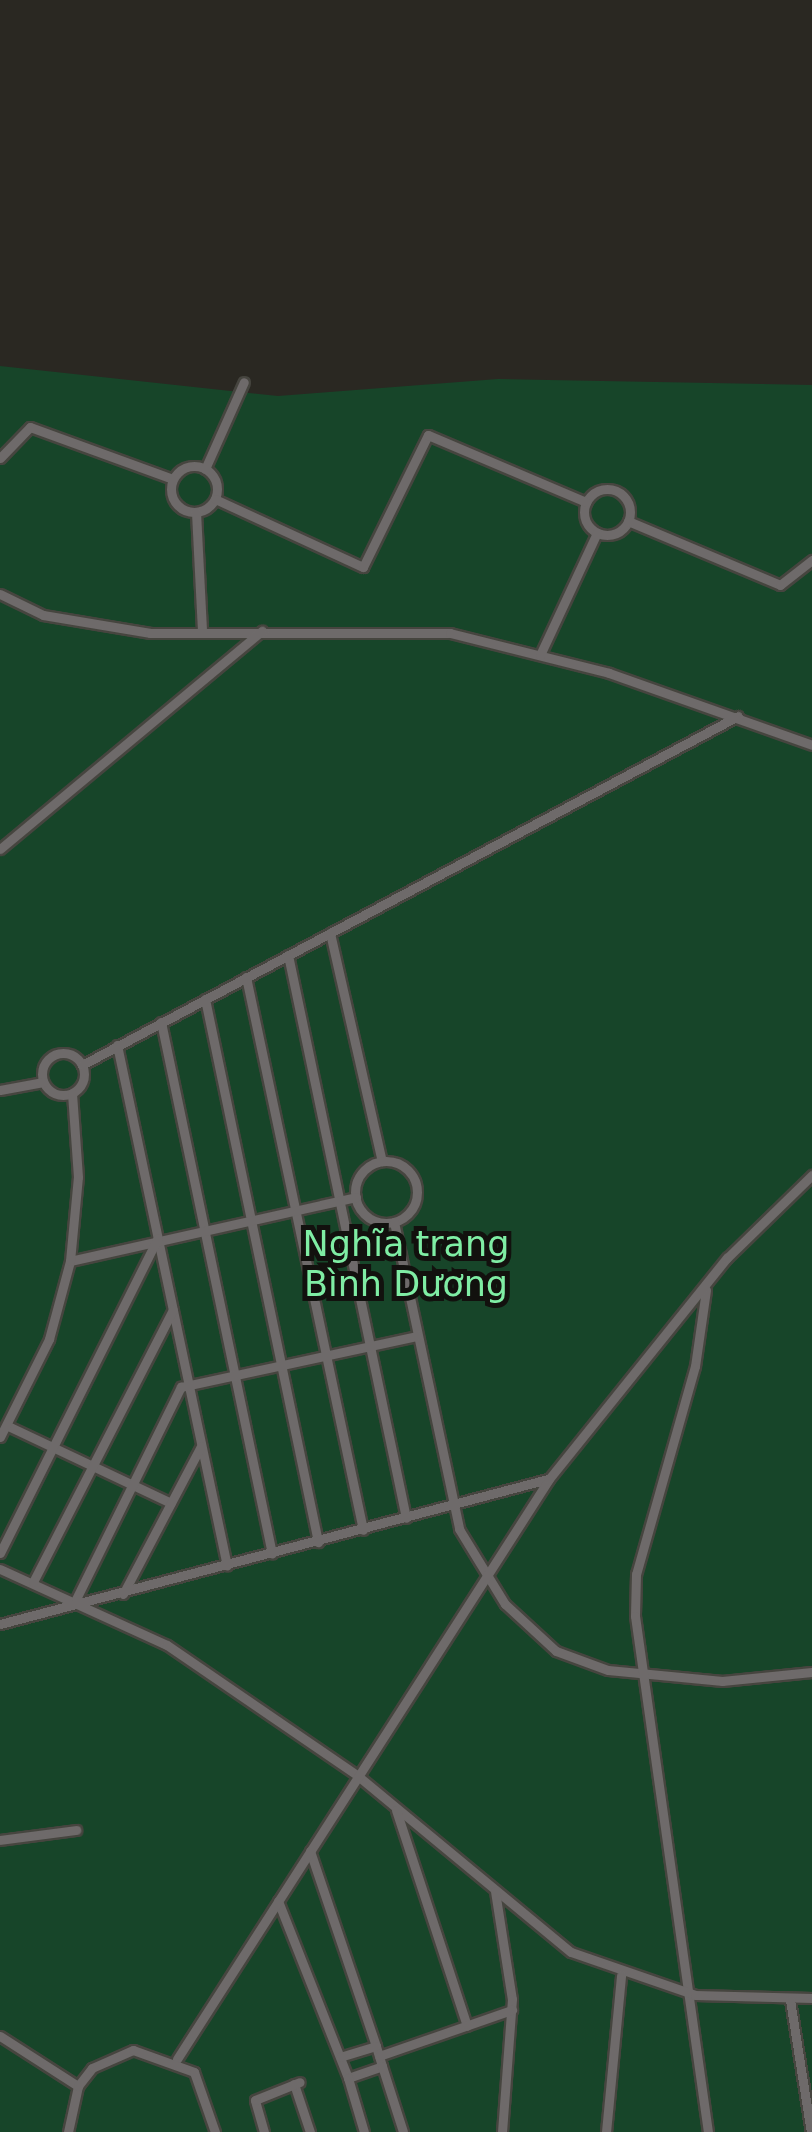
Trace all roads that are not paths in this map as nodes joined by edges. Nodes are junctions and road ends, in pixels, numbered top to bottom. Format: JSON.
{"nodes":[{"id":1,"x":244,"y":382,"type":"dead end"},
{"id":2,"x":0,"y":458,"type":"edge"},
{"id":3,"x":205,"y":468,"type":"junction"},
{"id":4,"x":173,"y":480,"type":"junction"},
{"id":5,"x":215,"y":499,"type":"junction"},
{"id":6,"x":586,"y":502,"type":"junction"},
{"id":7,"x":196,"y":512,"type":"junction"},
{"id":8,"x":628,"y":522,"type":"junction"},
{"id":9,"x":598,"y":533,"type":"junction"},
{"id":10,"x":812,"y":560,"type":"edge"},
{"id":11,"x":0,"y":594,"type":"edge"},
{"id":12,"x":262,"y":631,"type":"junction"},
{"id":13,"x":202,"y":632,"type":"junction"},
{"id":14,"x":540,"y":654,"type":"junction"},
{"id":15,"x":738,"y":716,"type":"junction"},
{"id":16,"x":812,"y":745,"type":"edge"},
{"id":17,"x":0,"y":849,"type":"edge"},
{"id":18,"x":330,"y":933,"type":"junction"},
{"id":19,"x":288,"y":955,"type":"junction"},
{"id":20,"x":246,"y":978,"type":"junction"},
{"id":21,"x":205,"y":998,"type":"junction"},
{"id":22,"x":161,"y":1022,"type":"junction"},
{"id":23,"x":117,"y":1045,"type":"junction"},
{"id":24,"x":82,"y":1065,"type":"junction"},
{"id":25,"x":43,"y":1082,"type":"junction"},
{"id":26,"x":0,"y":1090,"type":"edge"},
{"id":27,"x":72,"y":1093,"type":"junction"},
{"id":28,"x":382,"y":1161,"type":"junction"},
{"id":29,"x":812,"y":1175,"type":"edge"},
{"id":30,"x":356,"y":1197,"type":"junction"},
{"id":31,"x":340,"y":1200,"type":"junction"},
{"id":32,"x":294,"y":1210,"type":"junction"},
{"id":33,"x":251,"y":1218,"type":"junction"},
{"id":34,"x":394,"y":1222,"type":"junction"},
{"id":35,"x":204,"y":1228,"type":"junction"},
{"id":36,"x":158,"y":1238,"type":"junction"},
{"id":37,"x":70,"y":1261,"type":"junction"},
{"id":38,"x":706,"y":1287,"type":"junction"},
{"id":39,"x":173,"y":1310,"type":"junction"},
{"id":40,"x":416,"y":1336,"type":"junction"},
{"id":41,"x":370,"y":1345,"type":"junction"},
{"id":42,"x":325,"y":1354,"type":"junction"},
{"id":43,"x":281,"y":1363,"type":"junction"},
{"id":44,"x":234,"y":1372,"type":"junction"},
{"id":45,"x":188,"y":1382,"type":"junction"},
{"id":46,"x":8,"y":1426,"type":"junction"},
{"id":47,"x":0,"y":1438,"type":"edge"},
{"id":48,"x":52,"y":1445,"type":"junction"},
{"id":49,"x":201,"y":1446,"type":"junction"},
{"id":50,"x":90,"y":1465,"type":"junction"},
{"id":51,"x":548,"y":1478,"type":"junction"},
{"id":52,"x":131,"y":1484,"type":"junction"},
{"id":53,"x":171,"y":1503,"type":"junction"},
{"id":54,"x":453,"y":1505,"type":"junction"},
{"id":55,"x":406,"y":1518,"type":"junction"},
{"id":56,"x":362,"y":1530,"type":"junction"},
{"id":57,"x":318,"y":1542,"type":"junction"},
{"id":58,"x":0,"y":1553,"type":"edge"},
{"id":59,"x":272,"y":1554,"type":"junction"},
{"id":60,"x":227,"y":1566,"type":"junction"},
{"id":61,"x":0,"y":1569,"type":"edge"},
{"id":62,"x":484,"y":1578,"type":"junction"},
{"id":63,"x":33,"y":1582,"type":"junction"},
{"id":64,"x":124,"y":1594,"type":"junction"},
{"id":65,"x":76,"y":1599,"type":"junction"},
{"id":66,"x":88,"y":1604,"type":"junction"},
{"id":67,"x":0,"y":1624,"type":"edge"},
{"id":68,"x":812,"y":1672,"type":"edge"},
{"id":69,"x":645,"y":1678,"type":"junction"},
{"id":70,"x":358,"y":1776,"type":"junction"},
{"id":71,"x":395,"y":1806,"type":"junction"},
{"id":72,"x":76,"y":1830,"type":"dead end"},
{"id":73,"x":0,"y":1840,"type":"edge"},
{"id":74,"x":310,"y":1850,"type":"junction"},
{"id":75,"x":492,"y":1884,"type":"junction"},
{"id":76,"x":278,"y":1901,"type":"junction"},
{"id":77,"x":621,"y":1976,"type":"junction"},
{"id":78,"x":695,"y":1995,"type":"junction"},
{"id":79,"x":812,"y":1998,"type":"edge"},
{"id":80,"x":790,"y":2000,"type":"junction"},
{"id":81,"x":512,"y":2010,"type":"junction"},
{"id":82,"x":467,"y":2026,"type":"junction"},
{"id":83,"x":0,"y":2036,"type":"edge"},
{"id":84,"x":379,"y":2056,"type":"junction"},
{"id":85,"x":177,"y":2059,"type":"junction"},
{"id":86,"x":343,"y":2068,"type":"junction"},
{"id":87,"x":78,"y":2086,"type":"junction"},
{"id":88,"x":68,"y":2132,"type":"edge"},
{"id":89,"x":216,"y":2132,"type":"edge"},
{"id":90,"x":264,"y":2132,"type":"edge"},
{"id":91,"x":310,"y":2132,"type":"edge"},
{"id":92,"x":364,"y":2132,"type":"edge"},
{"id":93,"x":403,"y":2132,"type":"edge"},
{"id":94,"x":502,"y":2132,"type":"edge"},
{"id":95,"x":606,"y":2132,"type":"edge"},
{"id":96,"x":708,"y":2132,"type":"edge"},
{"id":97,"x":811,"y":2132,"type":"edge"}],
"edges":[{"from":1,"to":3,"type":"lane"},
{"from":2,"to":4,"type":"lane"},
{"from":3,"to":4,"type":"lane"},
{"from":3,"to":5,"type":"lane"},
{"from":4,"to":7,"type":"lane"},
{"from":5,"to":6,"type":"lane"},
{"from":5,"to":7,"type":"lane"},
{"from":6,"to":8,"type":"lane"},
{"from":6,"to":9,"type":"lane"},
{"from":7,"to":13,"type":"lane"},
{"from":8,"to":9,"type":"lane"},
{"from":8,"to":10,"type":"lane"},
{"from":9,"to":14,"type":"lane"},
{"from":11,"to":13,"type":"lane"},
{"from":12,"to":13,"type":"lane"},
{"from":12,"to":14,"type":"lane"},
{"from":12,"to":17,"type":"lane"},
{"from":14,"to":15,"type":"lane"},
{"from":15,"to":16,"type":"lane"},
{"from":15,"to":18,"type":"lane"},
{"from":18,"to":19,"type":"lane"},
{"from":18,"to":28,"type":"lane"},
{"from":19,"to":20,"type":"lane"},
{"from":19,"to":31,"type":"lane"},
{"from":20,"to":21,"type":"lane"},
{"from":20,"to":32,"type":"lane"},
{"from":21,"to":22,"type":"lane"},
{"from":21,"to":33,"type":"lane"},
{"from":22,"to":23,"type":"lane"},
{"from":22,"to":35,"type":"lane"},
{"from":23,"to":24,"type":"lane"},
{"from":23,"to":36,"type":"lane"},
{"from":24,"to":25,"type":"lane"},
{"from":24,"to":27,"type":"lane"},
{"from":25,"to":26,"type":"lane"},
{"from":25,"to":27,"type":"lane"},
{"from":27,"to":37,"type":"lane"},
{"from":28,"to":30,"type":"lane"},
{"from":28,"to":34,"type":"lane"},
{"from":29,"to":38,"type":"lane"},
{"from":30,"to":31,"type":"lane"},
{"from":30,"to":34,"type":"lane"},
{"from":31,"to":32,"type":"lane"},
{"from":31,"to":41,"type":"lane"},
{"from":32,"to":33,"type":"lane"},
{"from":32,"to":42,"type":"lane"},
{"from":33,"to":35,"type":"lane"},
{"from":33,"to":43,"type":"lane"},
{"from":34,"to":40,"type":"lane"},
{"from":35,"to":36,"type":"lane"},
{"from":35,"to":44,"type":"lane"},
{"from":36,"to":37,"type":"lane"},
{"from":36,"to":39,"type":"lane"},
{"from":36,"to":48,"type":"lane"},
{"from":37,"to":46,"type":"lane"},
{"from":38,"to":51,"type":"lane"},
{"from":38,"to":69,"type":"lane"},
{"from":39,"to":45,"type":"lane"},
{"from":39,"to":50,"type":"lane"},
{"from":40,"to":41,"type":"lane"},
{"from":40,"to":54,"type":"lane"},
{"from":41,"to":42,"type":"lane"},
{"from":41,"to":55,"type":"lane"},
{"from":42,"to":43,"type":"lane"},
{"from":42,"to":56,"type":"lane"},
{"from":43,"to":44,"type":"lane"},
{"from":43,"to":57,"type":"lane"},
{"from":44,"to":45,"type":"lane"},
{"from":44,"to":59,"type":"lane"},
{"from":45,"to":49,"type":"lane"},
{"from":45,"to":52,"type":"lane"},
{"from":46,"to":47,"type":"lane"},
{"from":46,"to":48,"type":"lane"},
{"from":48,"to":50,"type":"lane"},
{"from":48,"to":58,"type":"lane"},
{"from":49,"to":53,"type":"lane"},
{"from":49,"to":60,"type":"lane"},
{"from":50,"to":52,"type":"lane"},
{"from":50,"to":63,"type":"lane"},
{"from":51,"to":54,"type":"lane"},
{"from":51,"to":62,"type":"lane"},
{"from":52,"to":53,"type":"lane"},
{"from":52,"to":65,"type":"lane"},
{"from":53,"to":64,"type":"lane"},
{"from":54,"to":55,"type":"lane"},
{"from":54,"to":62,"type":"lane"},
{"from":55,"to":56,"type":"lane"},
{"from":56,"to":57,"type":"lane"},
{"from":57,"to":59,"type":"lane"},
{"from":59,"to":60,"type":"lane"},
{"from":60,"to":64,"type":"lane"},
{"from":61,"to":63,"type":"lane"},
{"from":62,"to":69,"type":"lane"},
{"from":62,"to":70,"type":"lane"},
{"from":63,"to":65,"type":"lane"},
{"from":64,"to":66,"type":"lane"},
{"from":65,"to":66,"type":"lane"},
{"from":66,"to":67,"type":"lane"},
{"from":66,"to":70,"type":"lane"},
{"from":68,"to":69,"type":"lane"},
{"from":69,"to":78,"type":"lane"},
{"from":70,"to":71,"type":"lane"},
{"from":70,"to":74,"type":"lane"},
{"from":71,"to":75,"type":"lane"},
{"from":71,"to":82,"type":"lane"},
{"from":72,"to":73,"type":"lane"},
{"from":74,"to":76,"type":"lane"},
{"from":74,"to":84,"type":"lane"},
{"from":75,"to":77,"type":"lane"},
{"from":75,"to":81,"type":"lane"},
{"from":76,"to":85,"type":"lane"},
{"from":76,"to":86,"type":"lane"},
{"from":77,"to":78,"type":"lane"},
{"from":77,"to":95,"type":"lane"},
{"from":78,"to":80,"type":"lane"},
{"from":78,"to":96,"type":"lane"},
{"from":79,"to":80,"type":"lane"},
{"from":80,"to":97,"type":"lane"},
{"from":81,"to":82,"type":"lane"},
{"from":81,"to":94,"type":"lane"},
{"from":82,"to":84,"type":"lane"},
{"from":83,"to":87,"type":"lane"},
{"from":84,"to":86,"type":"lane"},
{"from":84,"to":86,"type":"lane"},
{"from":84,"to":93,"type":"lane"},
{"from":85,"to":87,"type":"lane"},
{"from":85,"to":89,"type":"lane"},
{"from":86,"to":92,"type":"lane"},
{"from":87,"to":88,"type":"lane"},
{"from":90,"to":91,"type":"lane"}]}
